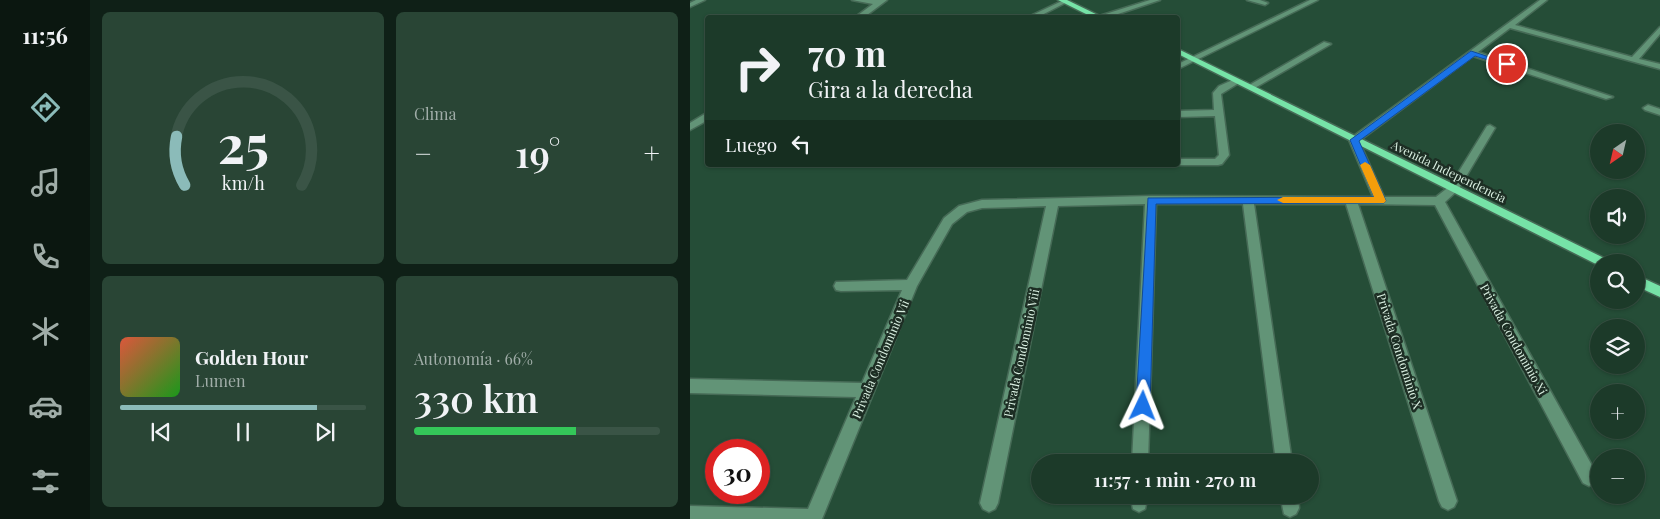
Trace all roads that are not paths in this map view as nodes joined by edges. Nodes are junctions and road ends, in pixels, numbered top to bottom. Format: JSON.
{"nodes":[{"id":1,"x":702,"y":0,"type":"edge"},
{"id":2,"x":855,"y":0,"type":"edge"},
{"id":3,"x":1157,"y":0,"type":"edge"},
{"id":4,"x":1250,"y":0,"type":"edge"},
{"id":5,"x":1315,"y":0,"type":"edge"},
{"id":6,"x":1544,"y":0,"type":"edge"},
{"id":7,"x":1063,"y":1,"type":"edge"},
{"id":8,"x":882,"y":2,"type":"edge"},
{"id":9,"x":1265,"y":3,"type":"dead end"},
{"id":10,"x":690,"y":5,"type":"edge"},
{"id":11,"x":862,"y":15,"type":"edge"},
{"id":12,"x":1035,"y":15,"type":"edge"},
{"id":13,"x":1095,"y":15,"type":"edge"},
{"id":14,"x":1107,"y":15,"type":"edge"},
{"id":15,"x":1510,"y":26,"type":"junction"},
{"id":16,"x":1660,"y":29,"type":"edge"},
{"id":17,"x":1327,"y":44,"type":"dead end"},
{"id":18,"x":1180,"y":53,"type":"edge"},
{"id":19,"x":1474,"y":53,"type":"junction"},
{"id":20,"x":1193,"y":58,"type":"junction"},
{"id":21,"x":1633,"y":60,"type":"junction"},
{"id":22,"x":1180,"y":66,"type":"edge"},
{"id":23,"x":1660,"y":68,"type":"edge"},
{"id":24,"x":1238,"y":81,"type":"junction"},
{"id":25,"x":1250,"y":88,"type":"junction"},
{"id":26,"x":1609,"y":97,"type":"dead end"},
{"id":27,"x":1648,"y":108,"type":"dead end"},
{"id":28,"x":1660,"y":112,"type":"edge"},
{"id":29,"x":1220,"y":113,"type":"junction"},
{"id":30,"x":1180,"y":114,"type":"edge"},
{"id":31,"x":705,"y":117,"type":"edge"},
{"id":32,"x":690,"y":126,"type":"edge"},
{"id":33,"x":1490,"y":128,"type":"dead end"},
{"id":34,"x":1354,"y":140,"type":"junction"},
{"id":35,"x":1180,"y":162,"type":"edge"},
{"id":36,"x":1454,"y":188,"type":"junction"},
{"id":37,"x":1151,"y":200,"type":"junction"},
{"id":38,"x":1248,"y":200,"type":"junction"},
{"id":39,"x":1439,"y":200,"type":"junction"},
{"id":40,"x":1351,"y":201,"type":"junction"},
{"id":41,"x":1380,"y":201,"type":"junction"},
{"id":42,"x":1053,"y":202,"type":"junction"},
{"id":43,"x":1590,"y":256,"type":"edge"},
{"id":44,"x":1645,"y":284,"type":"edge"},
{"id":45,"x":911,"y":285,"type":"junction"},
{"id":46,"x":841,"y":286,"type":"dead end"},
{"id":47,"x":1660,"y":292,"type":"edge"},
{"id":48,"x":690,"y":386,"type":"edge"},
{"id":49,"x":868,"y":390,"type":"junction"},
{"id":50,"x":1140,"y":454,"type":"edge"},
{"id":51,"x":1283,"y":454,"type":"edge"},
{"id":52,"x":1590,"y":477,"type":"dead end"},
{"id":53,"x":1448,"y":501,"type":"dead end"},
{"id":54,"x":989,"y":503,"type":"dead end"},
{"id":55,"x":690,"y":515,"type":"edge"},
{"id":56,"x":813,"y":519,"type":"edge"}],
"edges":[{"from":1,"to":10,"type":"street"},
{"from":2,"to":8,"type":"street"},
{"from":3,"to":14,"type":"street"},
{"from":4,"to":9,"type":"street"},
{"from":5,"to":20,"type":"street"},
{"from":6,"to":15,"type":"street"},
{"from":7,"to":12,"type":"street"},
{"from":7,"to":13,"type":"main road"},
{"from":8,"to":11,"type":"street"},
{"from":15,"to":19,"type":"street"},
{"from":15,"to":21,"type":"street"},
{"from":16,"to":21,"type":"street"},
{"from":17,"to":25,"type":"street"},
{"from":18,"to":20,"type":"main road","name":"Avenida Independencia"},
{"from":19,"to":26,"type":"street"},
{"from":19,"to":34,"type":"street"},
{"from":20,"to":22,"type":"street"},
{"from":20,"to":24,"type":"main road","name":"Avenida Independencia"},
{"from":21,"to":23,"type":"street"},
{"from":24,"to":25,"type":"main road","name":"Avenida Independencia"},
{"from":24,"to":29,"type":"street"},
{"from":25,"to":34,"type":"main road","name":"Avenida Independencia"},
{"from":27,"to":28,"type":"street"},
{"from":29,"to":30,"type":"street"},
{"from":29,"to":35,"type":"street"},
{"from":31,"to":32,"type":"street"},
{"from":33,"to":36,"type":"street"},
{"from":34,"to":36,"type":"main road","name":"Avenida Independencia"},
{"from":34,"to":41,"type":"street"},
{"from":36,"to":39,"type":"street"},
{"from":36,"to":43,"type":"main road","name":"Avenida Independencia"},
{"from":37,"to":38,"type":"street"},
{"from":37,"to":42,"type":"street"},
{"from":37,"to":50,"type":"street"},
{"from":38,"to":40,"type":"street"},
{"from":38,"to":51,"type":"street"},
{"from":39,"to":41,"type":"street"},
{"from":39,"to":52,"type":"street","name":"Privada Condominio Xi"},
{"from":40,"to":41,"type":"street"},
{"from":40,"to":53,"type":"street","name":"Privada Condominio X"},
{"from":42,"to":45,"type":"street","name":"Privada Condominio Vii"},
{"from":42,"to":54,"type":"street","name":"Privada Condominio Viii"},
{"from":44,"to":47,"type":"main road"},
{"from":45,"to":46,"type":"street"},
{"from":45,"to":49,"type":"street","name":"Privada Condominio Vii"},
{"from":48,"to":49,"type":"street"},
{"from":49,"to":56,"type":"street","name":"Privada Condominio Vii"},
{"from":55,"to":56,"type":"street"}]}
